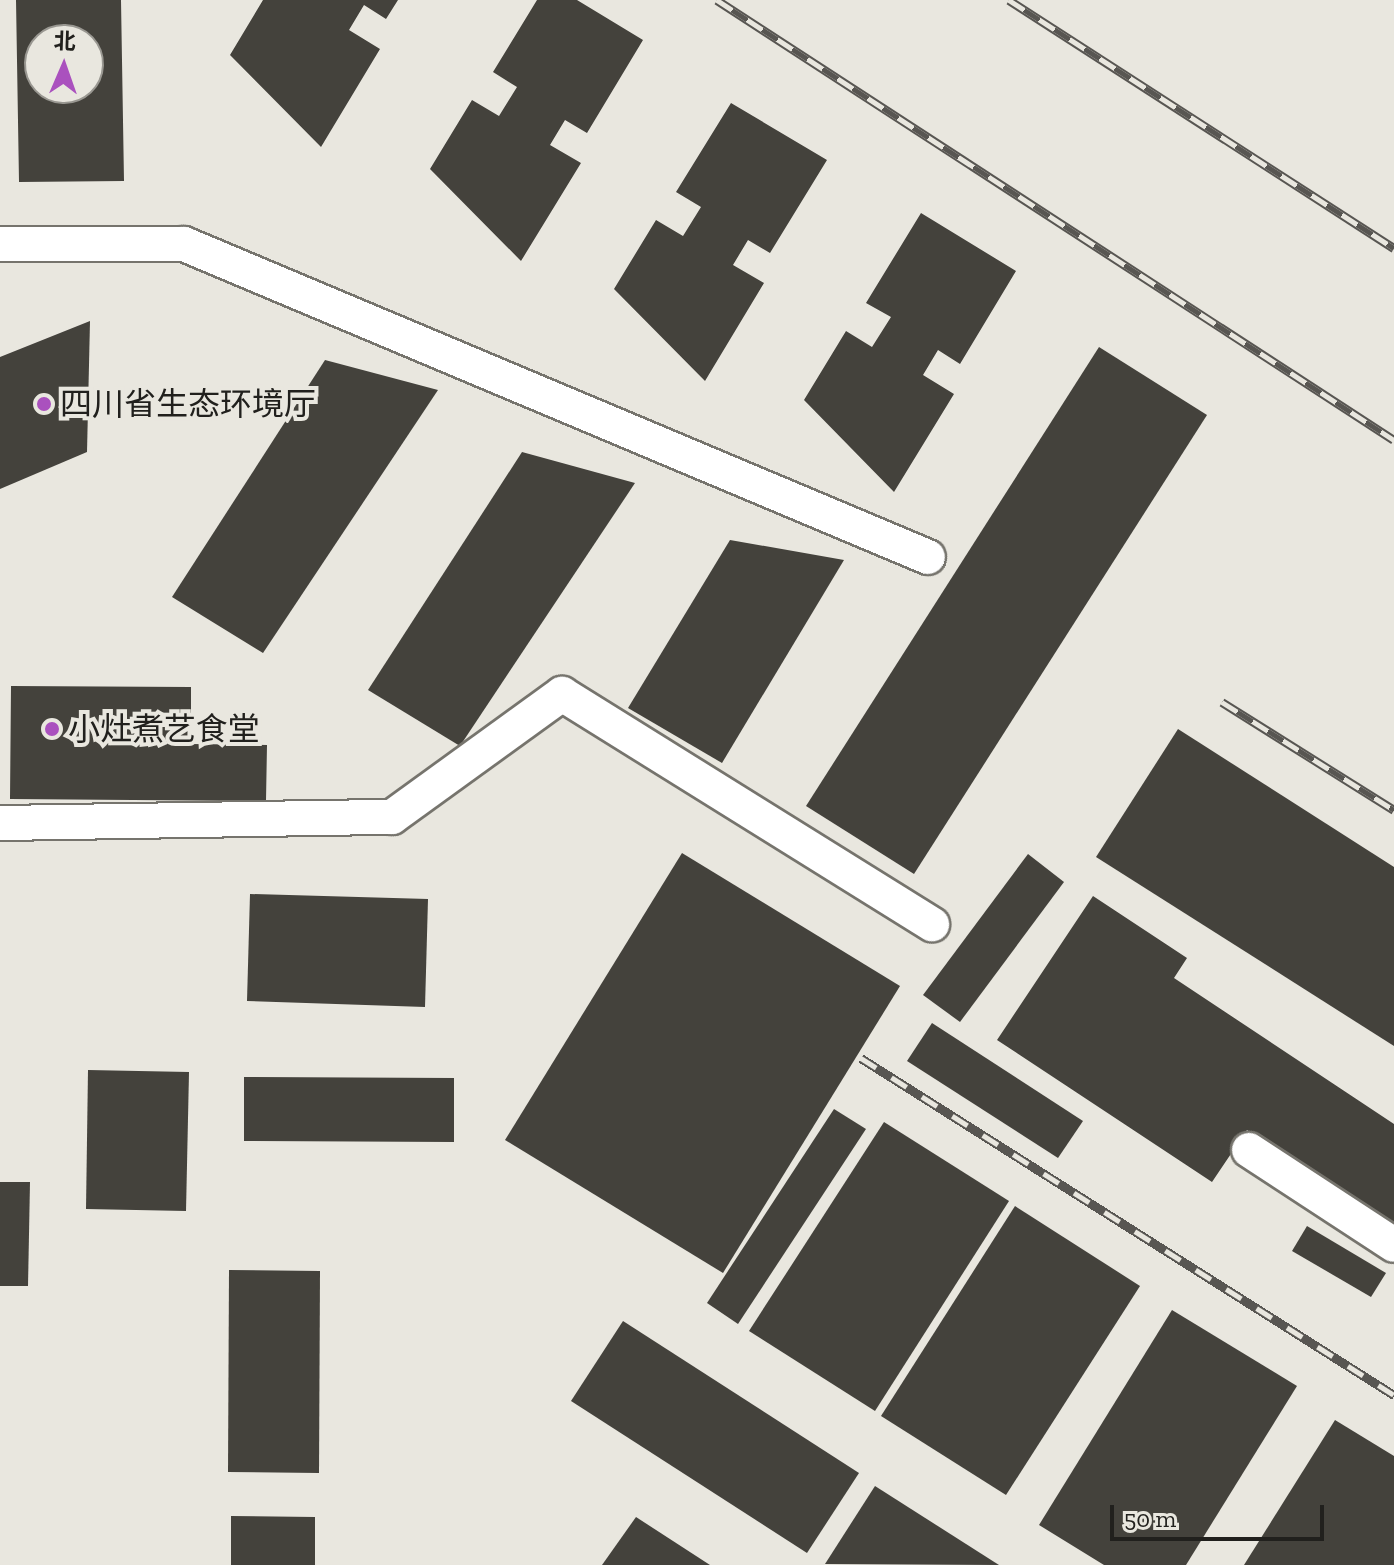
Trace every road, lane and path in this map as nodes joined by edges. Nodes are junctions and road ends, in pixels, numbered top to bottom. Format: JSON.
{"nodes":[{"id":1,"x":0,"y":244,"type":"edge"},
{"id":2,"x":928,"y":557,"type":"dead end"},
{"id":3,"x":0,"y":823,"type":"edge"},
{"id":4,"x":932,"y":924,"type":"dead end"},
{"id":5,"x":1249,"y":1150,"type":"dead end"},
{"id":6,"x":1394,"y":1245,"type":"edge"}],
"edges":[{"from":1,"to":2,"type":"street"},
{"from":3,"to":4,"type":"street"},
{"from":5,"to":6,"type":"street"}]}
